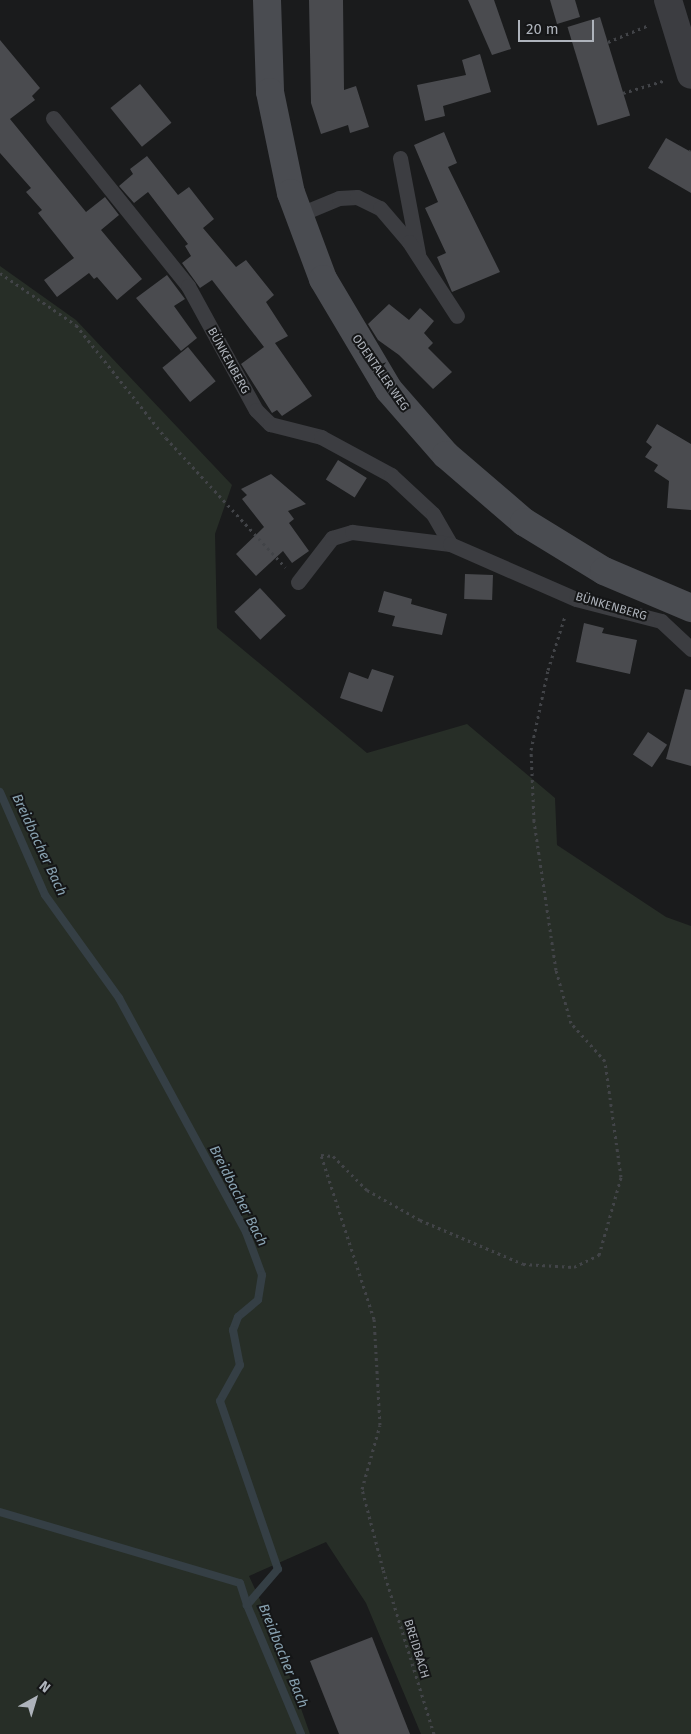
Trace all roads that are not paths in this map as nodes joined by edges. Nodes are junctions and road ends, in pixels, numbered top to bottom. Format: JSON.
{"nodes":[{"id":1,"x":266,"y":0,"type":"edge"},
{"id":2,"x":671,"y":8,"type":"edge"},
{"id":3,"x":691,"y":74,"type":"edge"},
{"id":4,"x":53,"y":118,"type":"dead end"},
{"id":5,"x":400,"y":158,"type":"dead end"},
{"id":6,"x":298,"y":215,"type":"junction"},
{"id":7,"x":419,"y":257,"type":"junction"},
{"id":8,"x":457,"y":316,"type":"dead end"},
{"id":9,"x":450,"y":544,"type":"junction"},
{"id":10,"x":298,"y":582,"type":"road end"},
{"id":11,"x":674,"y":610,"type":"edge"},
{"id":12,"x":691,"y":648,"type":"edge"}],
"edges":[{"from":1,"to":6,"type":"main road","name":"ODENTALER WEG"},
{"from":2,"to":3,"type":"street"},
{"from":4,"to":9,"type":"lane","name":"BÜNKENBERG"},
{"from":5,"to":7,"type":"lane"},
{"from":6,"to":7,"type":"lane"},
{"from":6,"to":11,"type":"main road","name":"ODENTALER WEG"},
{"from":7,"to":8,"type":"lane"},
{"from":9,"to":10,"type":"lane","name":"BÜNKENBERG"},
{"from":9,"to":11,"type":"lane","name":"BÜNKENBERG"},
{"from":11,"to":12,"type":"lane","name":"BÜNKENBERG"}]}
